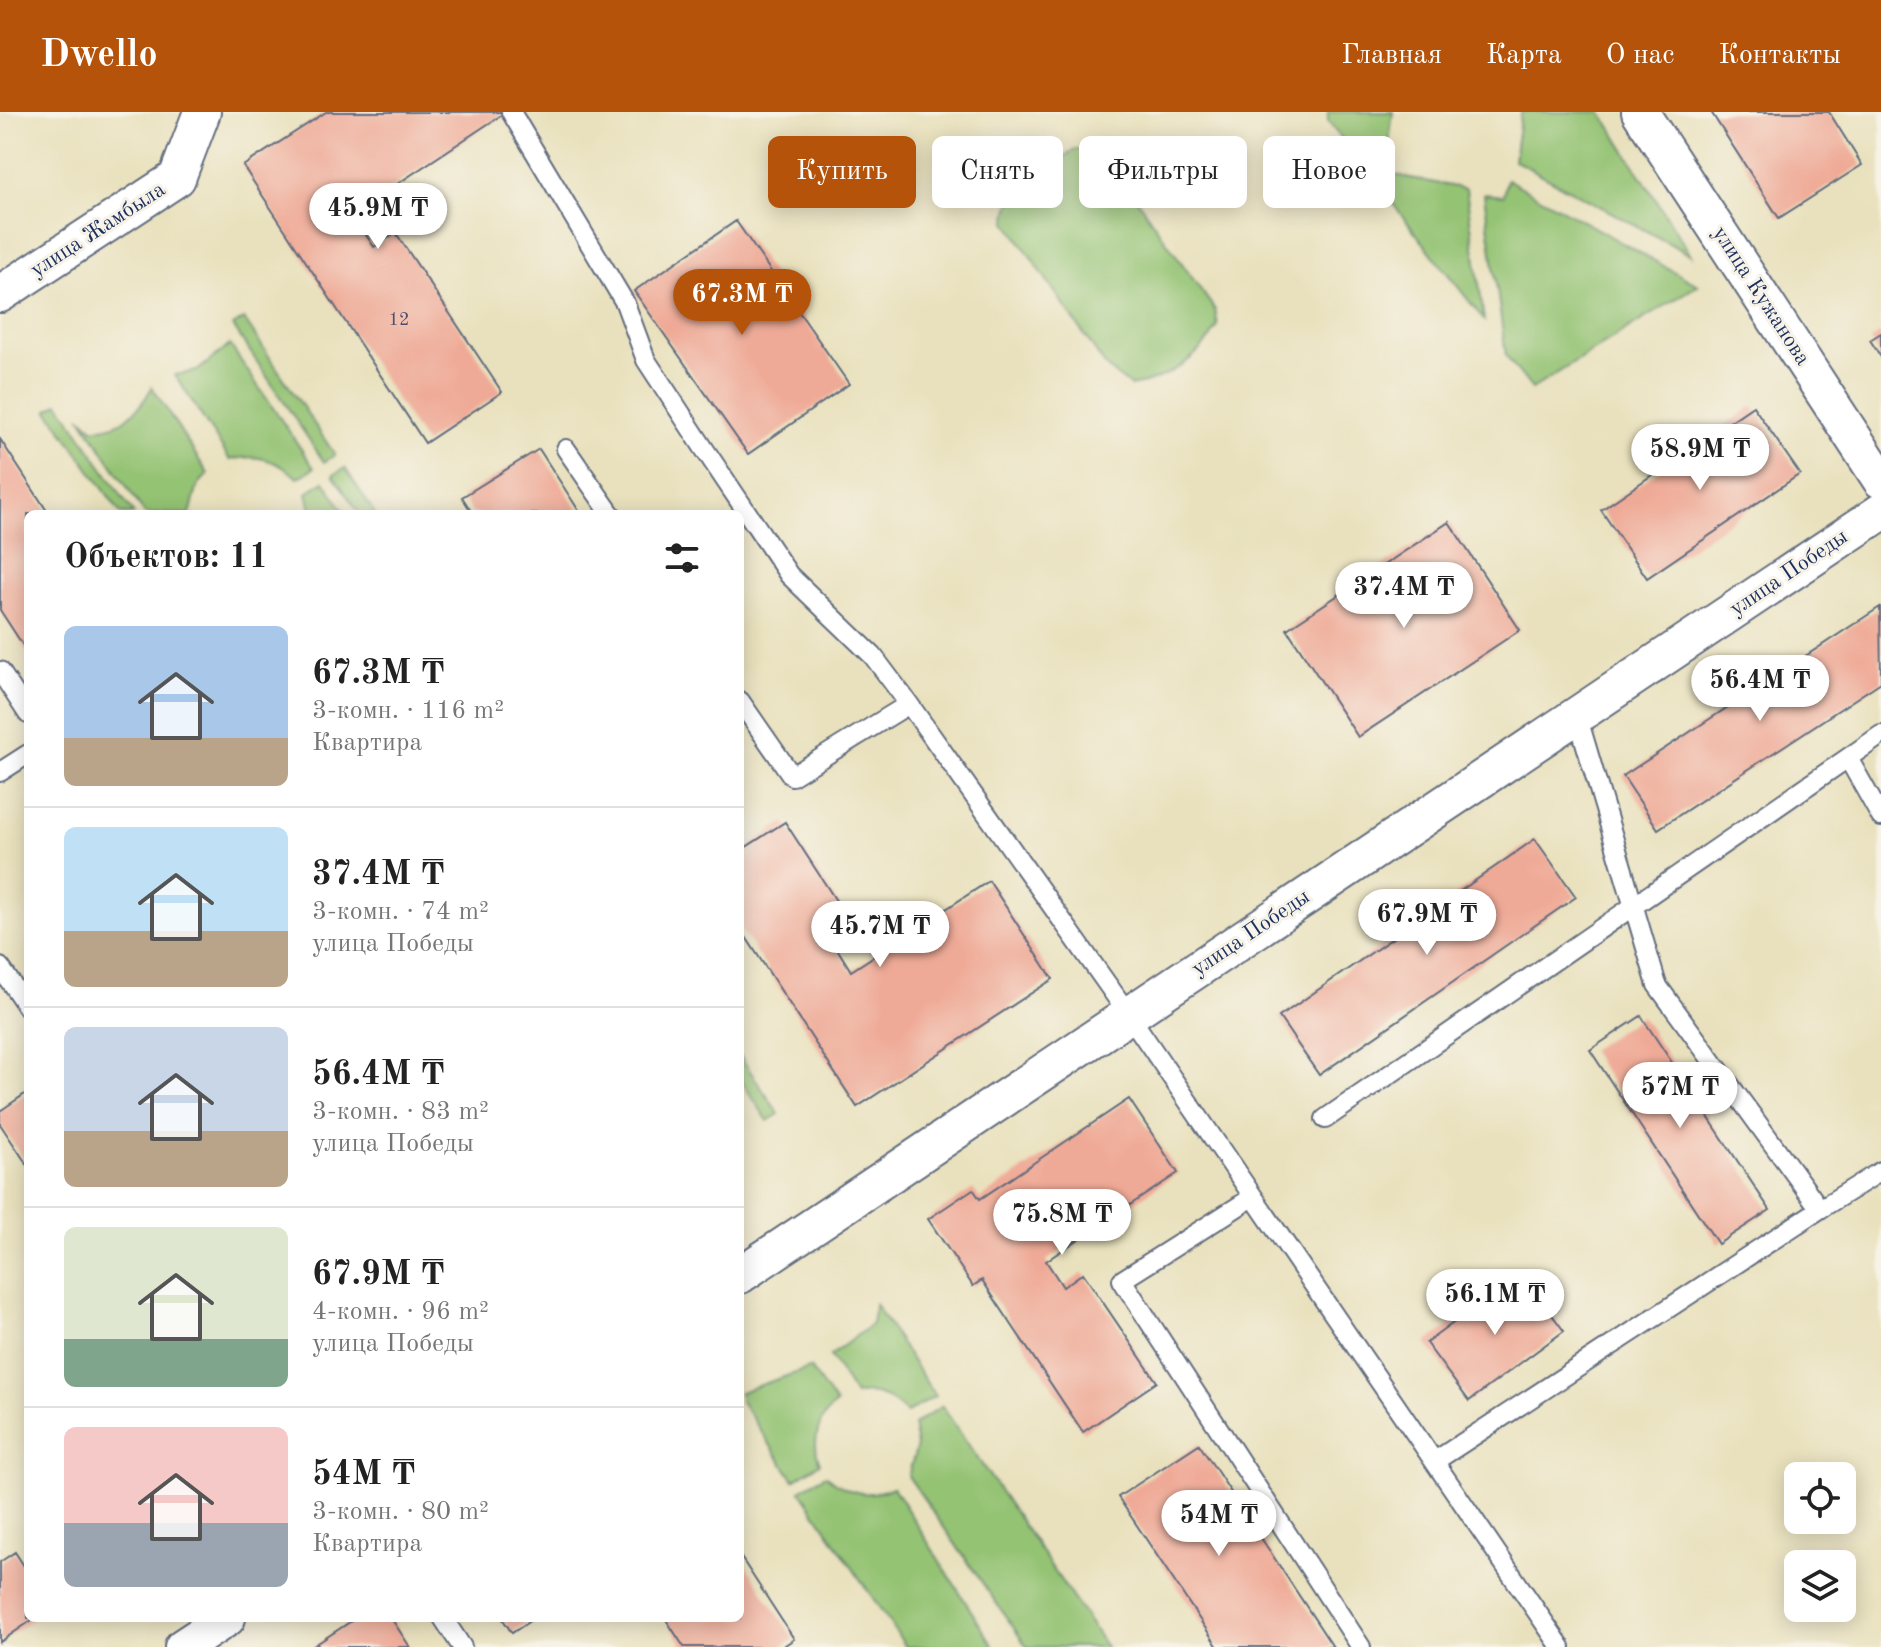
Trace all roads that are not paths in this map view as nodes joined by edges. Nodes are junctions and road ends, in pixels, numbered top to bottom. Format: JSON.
{"nodes":[{"id":1,"x":202,"y":112,"type":"edge"},
{"id":2,"x":511,"y":112,"type":"edge"},
{"id":3,"x":1640,"y":112,"type":"edge"},
{"id":4,"x":0,"y":294,"type":"edge"},
{"id":5,"x":566,"y":449,"type":"dead end"},
{"id":6,"x":1881,"y":480,"type":"edge"},
{"id":7,"x":608,"y":510,"type":"edge"},
{"id":8,"x":1881,"y":512,"type":"edge"},
{"id":9,"x":0,"y":671,"type":"edge"},
{"id":10,"x":909,"y":704,"type":"junction"},
{"id":11,"x":744,"y":707,"type":"edge"},
{"id":12,"x":24,"y":708,"type":"edge"},
{"id":13,"x":1577,"y":715,"type":"junction"},
{"id":14,"x":1881,"y":735,"type":"edge"},
{"id":15,"x":24,"y":757,"type":"edge"},
{"id":16,"x":1848,"y":758,"type":"junction"},
{"id":17,"x":0,"y":772,"type":"edge"},
{"id":18,"x":1881,"y":817,"type":"edge"},
{"id":19,"x":1634,"y":906,"type":"junction"},
{"id":20,"x":0,"y":967,"type":"edge"},
{"id":21,"x":24,"y":1002,"type":"edge"},
{"id":22,"x":1129,"y":1015,"type":"junction"},
{"id":23,"x":1325,"y":1119,"type":"dead end"},
{"id":24,"x":1881,"y":1171,"type":"edge"},
{"id":25,"x":1253,"y":1197,"type":"junction"},
{"id":26,"x":1820,"y":1209,"type":"junction"},
{"id":27,"x":744,"y":1272,"type":"edge"},
{"id":28,"x":1435,"y":1461,"type":"junction"},
{"id":29,"x":221,"y":1622,"type":"edge"},
{"id":30,"x":446,"y":1622,"type":"edge"},
{"id":31,"x":183,"y":1647,"type":"edge"},
{"id":32,"x":462,"y":1647,"type":"edge"},
{"id":33,"x":1361,"y":1647,"type":"edge"},
{"id":34,"x":1561,"y":1647,"type":"edge"}],
"edges":[{"from":1,"to":4,"type":"street","name":"улица Жамбыла"},
{"from":2,"to":10,"type":"lane"},
{"from":3,"to":6,"type":"street","name":"улица Кужанова"},
{"from":5,"to":7,"type":"lane"},
{"from":8,"to":13,"type":"street","name":"улица Победы"},
{"from":9,"to":12,"type":"lane"},
{"from":10,"to":11,"type":"lane"},
{"from":10,"to":22,"type":"lane"},
{"from":13,"to":19,"type":"lane"},
{"from":13,"to":22,"type":"street","name":"улица Победы"},
{"from":14,"to":16,"type":"lane"},
{"from":15,"to":17,"type":"lane"},
{"from":16,"to":18,"type":"lane"},
{"from":16,"to":19,"type":"lane"},
{"from":19,"to":23,"type":"lane"},
{"from":19,"to":26,"type":"lane"},
{"from":20,"to":21,"type":"lane"},
{"from":22,"to":25,"type":"lane"},
{"from":22,"to":27,"type":"street","name":"улица Победы"},
{"from":24,"to":26,"type":"lane"},
{"from":25,"to":28,"type":"lane"},
{"from":25,"to":33,"type":"lane"},
{"from":26,"to":28,"type":"lane"},
{"from":28,"to":34,"type":"lane"},
{"from":29,"to":31,"type":"street"},
{"from":30,"to":32,"type":"lane"}]}
